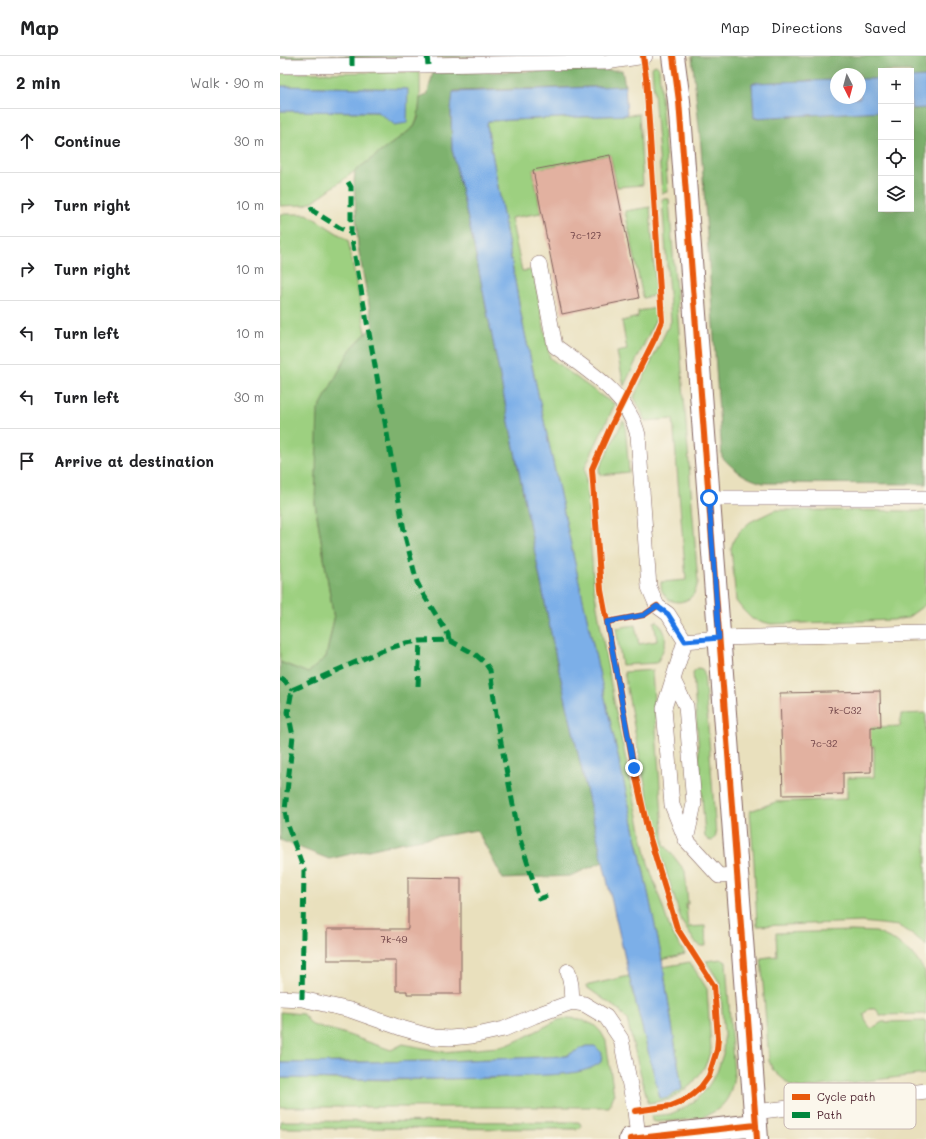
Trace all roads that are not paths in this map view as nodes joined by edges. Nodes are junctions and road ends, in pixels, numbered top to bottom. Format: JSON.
{"nodes":[{"id":1,"x":645,"y":56,"type":"edge"},
{"id":2,"x":673,"y":56,"type":"edge"},
{"id":3,"x":280,"y":66,"type":"edge"},
{"id":4,"x":539,"y":264,"type":"dead end"},
{"id":5,"x":709,"y":498,"type":"junction"},
{"id":6,"x":926,"y":498,"type":"edge"},
{"id":7,"x":926,"y":633,"type":"edge"},
{"id":8,"x":719,"y":638,"type":"junction"},
{"id":9,"x":685,"y":641,"type":"junction"},
{"id":10,"x":673,"y":680,"type":"junction"},
{"id":11,"x":686,"y":840,"type":"junction"},
{"id":12,"x":737,"y":875,"type":"junction"},
{"id":13,"x":568,"y":970,"type":"dead end"},
{"id":14,"x":280,"y":998,"type":"edge"},
{"id":15,"x":572,"y":1002,"type":"junction"},
{"id":16,"x":926,"y":1091,"type":"edge"},
{"id":17,"x":916,"y":1093,"type":"edge"},
{"id":18,"x":784,"y":1119,"type":"edge"},
{"id":19,"x":756,"y":1125,"type":"edge"},
{"id":20,"x":634,"y":1139,"type":"edge"}],
"edges":[{"from":1,"to":3,"type":"lane"},
{"from":2,"to":5,"type":"street"},
{"from":4,"to":9,"type":"lane"},
{"from":5,"to":6,"type":"lane"},
{"from":5,"to":8,"type":"street"},
{"from":7,"to":8,"type":"lane"},
{"from":8,"to":9,"type":"lane"},
{"from":8,"to":12,"type":"street"},
{"from":9,"to":10,"type":"lane"},
{"from":10,"to":11,"type":"lane"},
{"from":10,"to":11,"type":"lane"},
{"from":11,"to":12,"type":"lane"},
{"from":12,"to":19,"type":"street"},
{"from":13,"to":15,"type":"lane"},
{"from":14,"to":15,"type":"lane"},
{"from":15,"to":20,"type":"lane"},
{"from":16,"to":17,"type":"lane"},
{"from":18,"to":19,"type":"lane"},
{"from":19,"to":20,"type":"street"}]}
